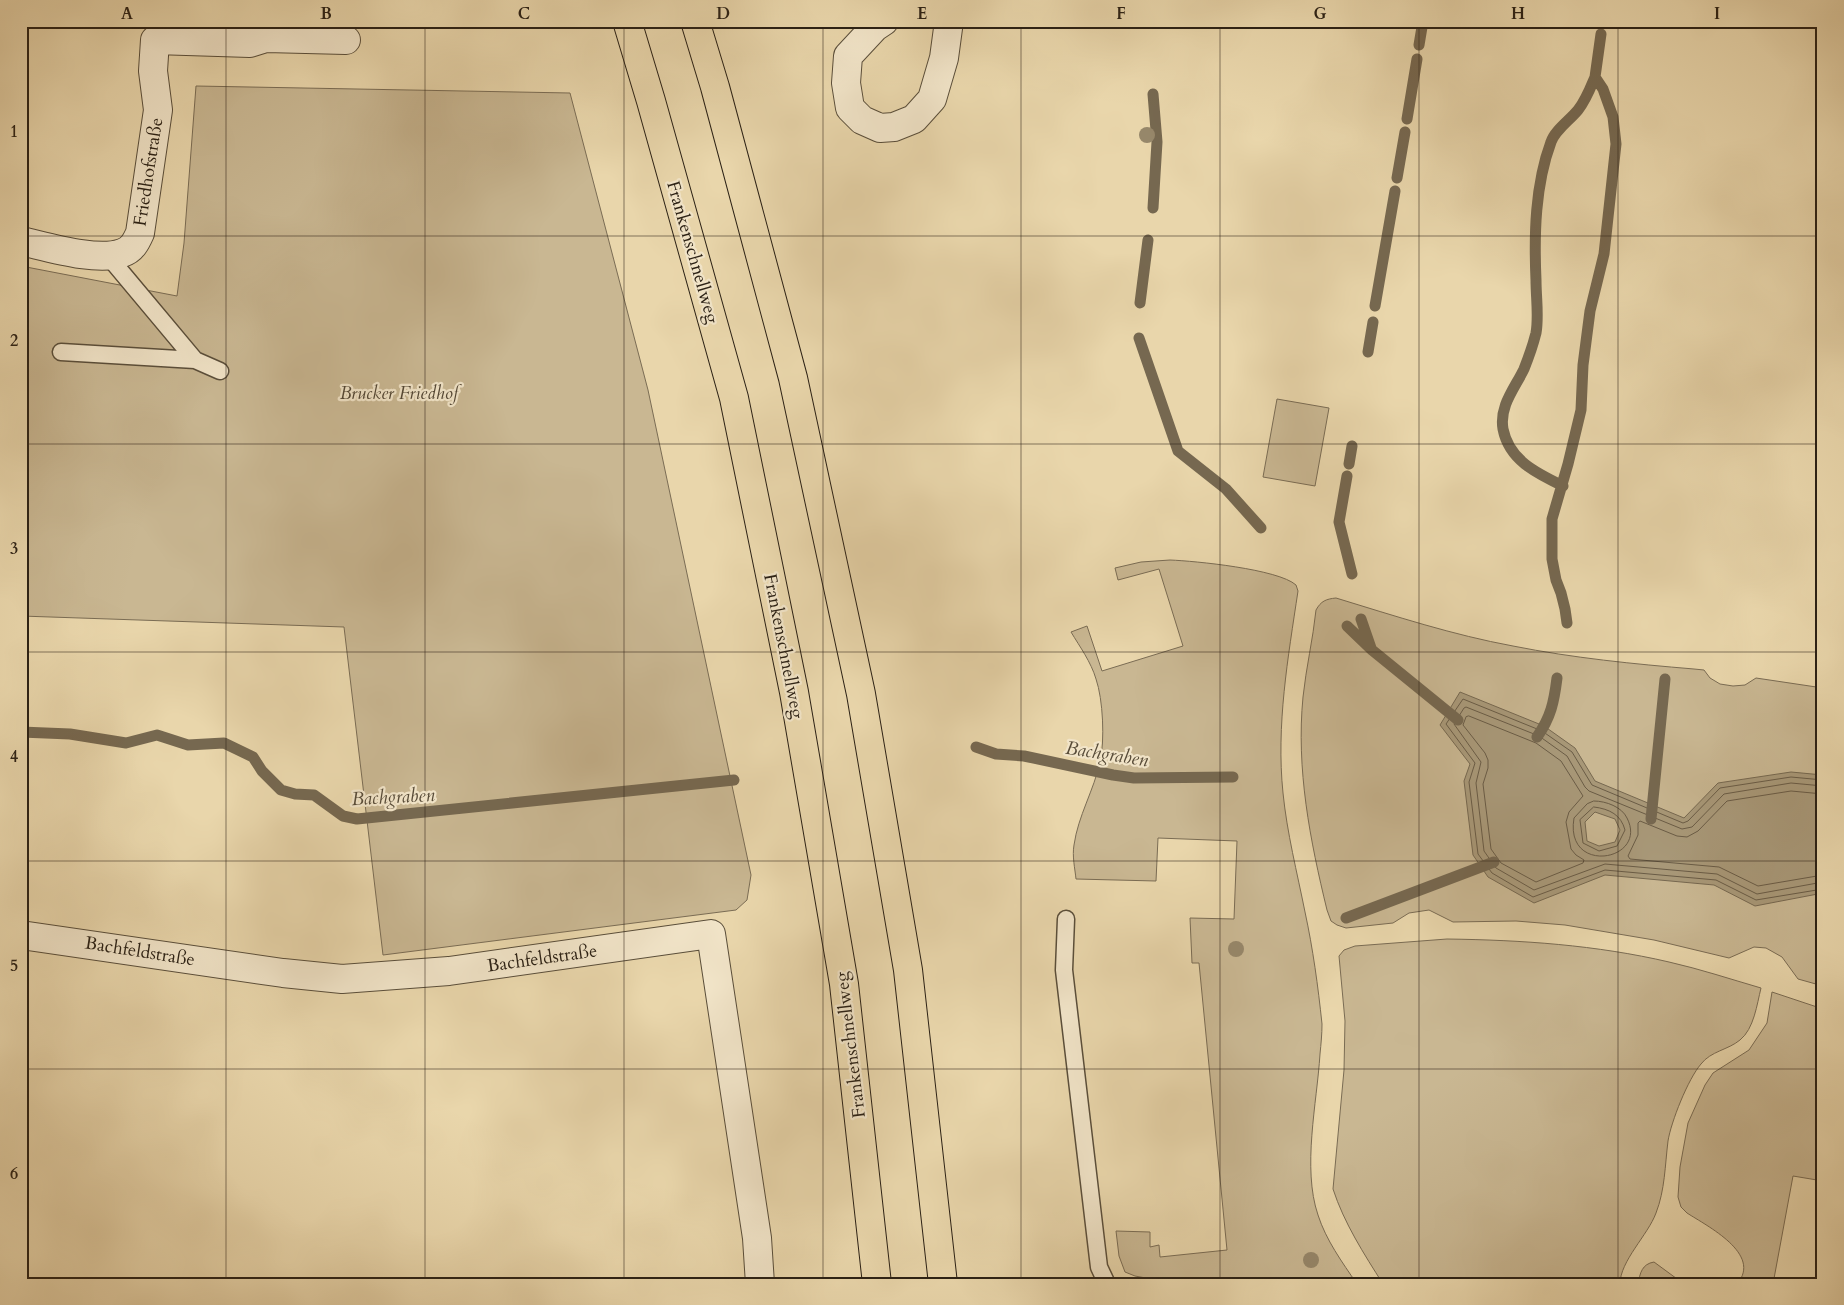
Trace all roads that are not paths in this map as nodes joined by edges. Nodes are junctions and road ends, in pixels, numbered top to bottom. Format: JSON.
{"nodes":[{"id":1,"x":627,"y":21,"type":"edge"},
{"id":2,"x":695,"y":21,"type":"edge"},
{"id":3,"x":884,"y":21,"type":"edge"},
{"id":4,"x":949,"y":21,"type":"edge"},
{"id":5,"x":346,"y":40,"type":"dead end"},
{"id":6,"x":21,"y":241,"type":"edge"},
{"id":7,"x":108,"y":256,"type":"junction"},
{"id":8,"x":61,"y":352,"type":"dead end"},
{"id":9,"x":194,"y":360,"type":"junction"},
{"id":10,"x":220,"y":371,"type":"dead end"},
{"id":11,"x":1066,"y":919,"type":"dead end"},
{"id":12,"x":21,"y":935,"type":"edge"},
{"id":13,"x":760,"y":1284,"type":"edge"},
{"id":14,"x":877,"y":1284,"type":"edge"},
{"id":15,"x":943,"y":1284,"type":"edge"},
{"id":16,"x":1106,"y":1284,"type":"edge"}],
"edges":[{"from":1,"to":14,"type":"highway","name":"Frankenschnellweg"},
{"from":2,"to":15,"type":"highway"},
{"from":3,"to":4,"type":"street"},
{"from":5,"to":7,"type":"street","name":"Friedhofstraße"},
{"from":6,"to":7,"type":"street","name":"Friedhofstraße"},
{"from":7,"to":9,"type":"lane"},
{"from":8,"to":9,"type":"lane"},
{"from":9,"to":10,"type":"lane"},
{"from":11,"to":16,"type":"lane"},
{"from":12,"to":13,"type":"street","name":"Bachfeldstraße"}]}
